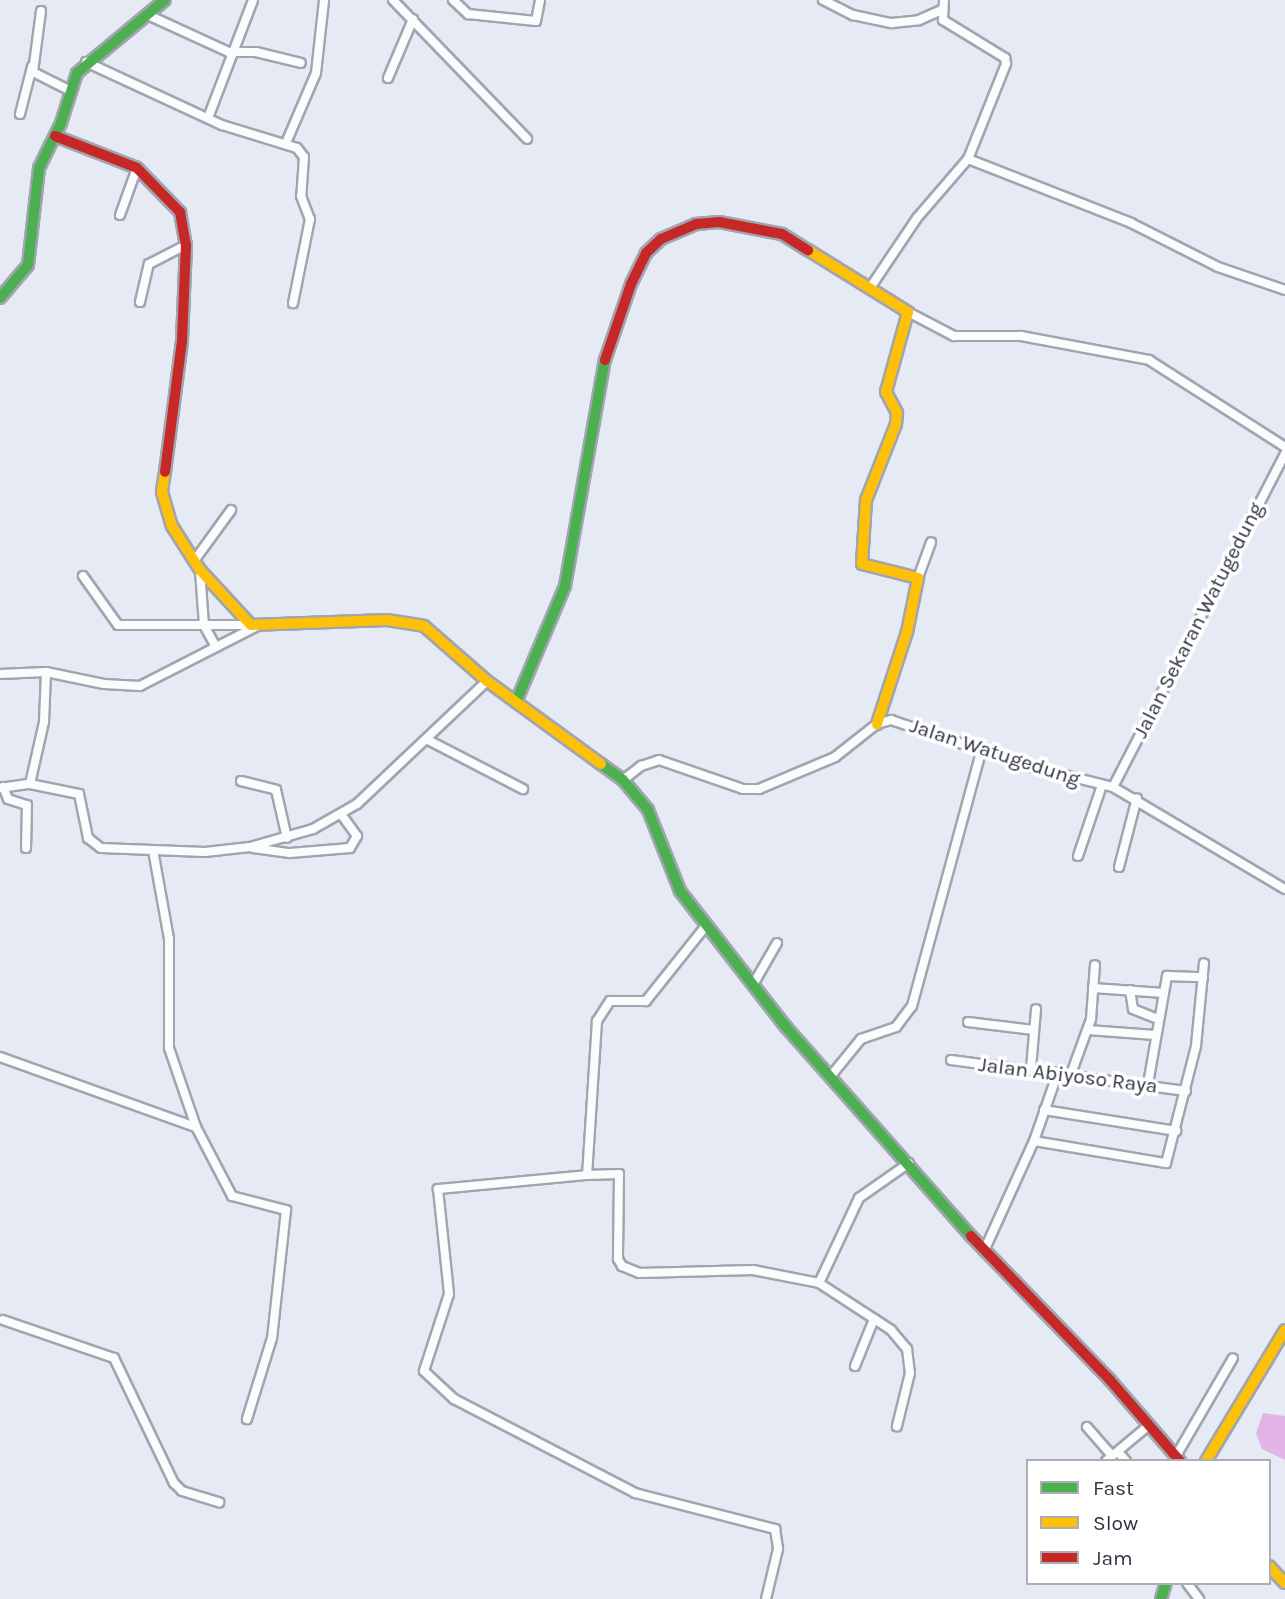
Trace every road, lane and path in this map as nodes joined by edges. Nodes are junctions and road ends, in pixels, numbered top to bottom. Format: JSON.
{"nodes":[{"id":1,"x":165,"y":0,"type":"edge"},
{"id":2,"x":253,"y":0,"type":"edge"},
{"id":3,"x":324,"y":0,"type":"edge"},
{"id":4,"x":393,"y":0,"type":"edge"},
{"id":5,"x":453,"y":0,"type":"edge"},
{"id":6,"x":540,"y":0,"type":"edge"},
{"id":7,"x":823,"y":0,"type":"edge"},
{"id":8,"x":944,"y":0,"type":"edge"},
{"id":9,"x":941,"y":10,"type":"junction"},
{"id":10,"x":41,"y":11,"type":"dead end"},
{"id":11,"x":148,"y":15,"type":"junction"},
{"id":12,"x":413,"y":19,"type":"junction"},
{"id":13,"x":235,"y":52,"type":"junction"},
{"id":14,"x":86,"y":62,"type":"junction"},
{"id":15,"x":301,"y":62,"type":"dead end"},
{"id":16,"x":32,"y":67,"type":"junction"},
{"id":17,"x":388,"y":78,"type":"dead end"},
{"id":18,"x":71,"y":92,"type":"junction"},
{"id":19,"x":20,"y":114,"type":"dead end"},
{"id":20,"x":208,"y":118,"type":"junction"},
{"id":21,"x":55,"y":136,"type":"junction"},
{"id":22,"x":527,"y":139,"type":"dead end"},
{"id":23,"x":286,"y":143,"type":"junction"},
{"id":24,"x":968,"y":159,"type":"junction"},
{"id":25,"x":137,"y":168,"type":"junction"},
{"id":26,"x":120,"y":215,"type":"dead end"},
{"id":27,"x":186,"y":245,"type":"junction"},
{"id":28,"x":870,"y":288,"type":"junction"},
{"id":29,"x":1285,"y":290,"type":"edge"},
{"id":30,"x":0,"y":298,"type":"edge"},
{"id":31,"x":140,"y":302,"type":"dead end"},
{"id":32,"x":293,"y":303,"type":"dead end"},
{"id":33,"x":908,"y":312,"type":"junction"},
{"id":34,"x":1285,"y":447,"type":"edge"},
{"id":35,"x":1285,"y":454,"type":"edge"},
{"id":36,"x":230,"y":510,"type":"dead end"},
{"id":37,"x":931,"y":542,"type":"dead end"},
{"id":38,"x":197,"y":565,"type":"junction"},
{"id":39,"x":83,"y":576,"type":"dead end"},
{"id":40,"x":918,"y":578,"type":"junction"},
{"id":41,"x":204,"y":625,"type":"junction"},
{"id":42,"x":254,"y":625,"type":"junction"},
{"id":43,"x":216,"y":648,"type":"junction"},
{"id":44,"x":46,"y":672,"type":"junction"},
{"id":45,"x":0,"y":674,"type":"edge"},
{"id":46,"x":487,"y":681,"type":"junction"},
{"id":47,"x":516,"y":702,"type":"junction"},
{"id":48,"x":877,"y":723,"type":"junction"},
{"id":49,"x":428,"y":740,"type":"junction"},
{"id":50,"x":982,"y":748,"type":"junction"},
{"id":51,"x":623,"y":780,"type":"junction"},
{"id":52,"x":241,"y":781,"type":"dead end"},
{"id":53,"x":30,"y":784,"type":"junction"},
{"id":54,"x":1102,"y":785,"type":"junction"},
{"id":55,"x":2,"y":787,"type":"edge"},
{"id":56,"x":1113,"y":787,"type":"junction"},
{"id":57,"x":523,"y":789,"type":"dead end"},
{"id":58,"x":1137,"y":798,"type":"junction"},
{"id":59,"x":341,"y":814,"type":"junction"},
{"id":60,"x":287,"y":838,"type":"junction"},
{"id":61,"x":26,"y":848,"type":"dead end"},
{"id":62,"x":250,"y":848,"type":"junction"},
{"id":63,"x":153,"y":850,"type":"junction"},
{"id":64,"x":1077,"y":856,"type":"dead end"},
{"id":65,"x":1119,"y":867,"type":"dead end"},
{"id":66,"x":1285,"y":889,"type":"edge"},
{"id":67,"x":705,"y":927,"type":"junction"},
{"id":68,"x":777,"y":943,"type":"dead end"},
{"id":69,"x":1204,"y":963,"type":"dead end"},
{"id":70,"x":1094,"y":965,"type":"dead end"},
{"id":71,"x":1203,"y":977,"type":"junction"},
{"id":72,"x":754,"y":983,"type":"junction"},
{"id":73,"x":1093,"y":988,"type":"junction"},
{"id":74,"x":1130,"y":990,"type":"junction"},
{"id":75,"x":1164,"y":993,"type":"junction"},
{"id":76,"x":1036,"y":1009,"type":"dead end"},
{"id":77,"x":1158,"y":1019,"type":"junction"},
{"id":78,"x":968,"y":1023,"type":"dead end"},
{"id":79,"x":1034,"y":1030,"type":"junction"},
{"id":80,"x":1088,"y":1030,"type":"junction"},
{"id":81,"x":1155,"y":1035,"type":"junction"},
{"id":82,"x":0,"y":1057,"type":"edge"},
{"id":83,"x":951,"y":1060,"type":"dead end"},
{"id":84,"x":1031,"y":1069,"type":"junction"},
{"id":85,"x":1058,"y":1072,"type":"junction"},
{"id":86,"x":1071,"y":1074,"type":"junction"},
{"id":87,"x":830,"y":1077,"type":"junction"},
{"id":88,"x":1148,"y":1084,"type":"junction"},
{"id":89,"x":1186,"y":1091,"type":"junction"},
{"id":90,"x":1044,"y":1110,"type":"junction"},
{"id":91,"x":196,"y":1127,"type":"junction"},
{"id":92,"x":1176,"y":1131,"type":"junction"},
{"id":93,"x":1034,"y":1141,"type":"junction"},
{"id":94,"x":909,"y":1163,"type":"junction"},
{"id":95,"x":587,"y":1175,"type":"junction"},
{"id":96,"x":984,"y":1251,"type":"junction"},
{"id":97,"x":819,"y":1283,"type":"junction"},
{"id":98,"x":874,"y":1319,"type":"junction"},
{"id":99,"x":3,"y":1320,"type":"dead end"},
{"id":100,"x":1285,"y":1330,"type":"edge"},
{"id":101,"x":1233,"y":1358,"type":"dead end"},
{"id":102,"x":855,"y":1366,"type":"dead end"},
{"id":103,"x":247,"y":1419,"type":"dead end"},
{"id":104,"x":897,"y":1426,"type":"dead end"},
{"id":105,"x":1149,"y":1426,"type":"junction"},
{"id":106,"x":1087,"y":1427,"type":"dead end"},
{"id":107,"x":1112,"y":1456,"type":"edge"},
{"id":108,"x":1178,"y":1458,"type":"edge"},
{"id":109,"x":1207,"y":1459,"type":"edge"},
{"id":110,"x":219,"y":1502,"type":"dead end"},
{"id":111,"x":1271,"y":1568,"type":"edge"},
{"id":112,"x":1285,"y":1583,"type":"edge"},
{"id":113,"x":766,"y":1599,"type":"edge"}],
"edges":[{"from":1,"to":11,"type":"street"},
{"from":2,"to":13,"type":"street"},
{"from":3,"to":23,"type":"street"},
{"from":4,"to":12,"type":"street"},
{"from":5,"to":6,"type":"street"},
{"from":7,"to":9,"type":"street"},
{"from":8,"to":9,"type":"street"},
{"from":9,"to":24,"type":"street"},
{"from":10,"to":16,"type":"street"},
{"from":11,"to":13,"type":"street"},
{"from":11,"to":14,"type":"street"},
{"from":12,"to":17,"type":"street"},
{"from":12,"to":22,"type":"street"},
{"from":13,"to":15,"type":"street"},
{"from":13,"to":20,"type":"street"},
{"from":14,"to":18,"type":"street"},
{"from":14,"to":20,"type":"street"},
{"from":16,"to":18,"type":"street"},
{"from":16,"to":19,"type":"street"},
{"from":18,"to":21,"type":"street"},
{"from":20,"to":23,"type":"street"},
{"from":21,"to":25,"type":"street"},
{"from":21,"to":30,"type":"street"},
{"from":23,"to":32,"type":"street"},
{"from":24,"to":28,"type":"street"},
{"from":24,"to":29,"type":"street"},
{"from":25,"to":26,"type":"street"},
{"from":25,"to":27,"type":"street"},
{"from":27,"to":31,"type":"street"},
{"from":27,"to":38,"type":"street"},
{"from":28,"to":33,"type":"street"},
{"from":28,"to":47,"type":"street"},
{"from":33,"to":34,"type":"street"},
{"from":33,"to":40,"type":"street"},
{"from":35,"to":56,"type":"street","name":"Jalan Sekaran Watugedung"},
{"from":36,"to":38,"type":"street"},
{"from":37,"to":40,"type":"street"},
{"from":38,"to":41,"type":"street"},
{"from":38,"to":42,"type":"street"},
{"from":39,"to":41,"type":"street"},
{"from":40,"to":48,"type":"street"},
{"from":41,"to":42,"type":"street"},
{"from":41,"to":43,"type":"street"},
{"from":42,"to":43,"type":"street"},
{"from":42,"to":46,"type":"street"},
{"from":43,"to":44,"type":"street"},
{"from":44,"to":45,"type":"street"},
{"from":44,"to":53,"type":"street"},
{"from":46,"to":47,"type":"street"},
{"from":46,"to":49,"type":"street"},
{"from":47,"to":51,"type":"street"},
{"from":48,"to":50,"type":"street","name":"Jalan Watugedung"},
{"from":48,"to":51,"type":"street"},
{"from":49,"to":57,"type":"street"},
{"from":49,"to":59,"type":"street"},
{"from":50,"to":54,"type":"street","name":"Jalan Watugedung"},
{"from":50,"to":87,"type":"street"},
{"from":51,"to":67,"type":"street"},
{"from":52,"to":60,"type":"street"},
{"from":53,"to":55,"type":"street"},
{"from":53,"to":63,"type":"street"},
{"from":54,"to":56,"type":"street","name":"Jalan Watugedung"},
{"from":54,"to":64,"type":"street"},
{"from":55,"to":61,"type":"street"},
{"from":56,"to":58,"type":"street","name":"Jalan Watugedung"},
{"from":58,"to":65,"type":"street"},
{"from":58,"to":66,"type":"street","name":"Jalan Watugedung"},
{"from":59,"to":60,"type":"street"},
{"from":59,"to":62,"type":"street"},
{"from":60,"to":62,"type":"street"},
{"from":62,"to":63,"type":"street"},
{"from":63,"to":91,"type":"street"},
{"from":67,"to":72,"type":"street"},
{"from":67,"to":95,"type":"street"},
{"from":68,"to":72,"type":"street"},
{"from":69,"to":71,"type":"street"},
{"from":70,"to":73,"type":"street"},
{"from":71,"to":75,"type":"street"},
{"from":71,"to":89,"type":"street"},
{"from":72,"to":87,"type":"street"},
{"from":73,"to":74,"type":"street"},
{"from":73,"to":80,"type":"street"},
{"from":74,"to":75,"type":"street"},
{"from":74,"to":77,"type":"street"},
{"from":75,"to":77,"type":"street"},
{"from":76,"to":79,"type":"street"},
{"from":77,"to":81,"type":"street"},
{"from":78,"to":79,"type":"street"},
{"from":79,"to":84,"type":"street"},
{"from":80,"to":81,"type":"street"},
{"from":80,"to":86,"type":"street"},
{"from":81,"to":88,"type":"street"},
{"from":82,"to":91,"type":"street"},
{"from":83,"to":84,"type":"street","name":"Jalan Abiyoso Raya"},
{"from":84,"to":85,"type":"street","name":"Jalan Abiyoso Raya"},
{"from":85,"to":86,"type":"street","name":"Jalan Abiyoso Raya"},
{"from":85,"to":90,"type":"street"},
{"from":86,"to":88,"type":"street","name":"Jalan Abiyoso Raya"},
{"from":87,"to":94,"type":"street"},
{"from":88,"to":89,"type":"street","name":"Jalan Abiyoso Raya"},
{"from":89,"to":92,"type":"street"},
{"from":90,"to":92,"type":"street"},
{"from":90,"to":93,"type":"street"},
{"from":91,"to":103,"type":"street"},
{"from":92,"to":93,"type":"street"},
{"from":93,"to":96,"type":"street"},
{"from":94,"to":96,"type":"street"},
{"from":94,"to":97,"type":"street"},
{"from":95,"to":97,"type":"street"},
{"from":95,"to":113,"type":"street"},
{"from":96,"to":105,"type":"street"},
{"from":97,"to":98,"type":"street"},
{"from":98,"to":102,"type":"street"},
{"from":98,"to":104,"type":"street"},
{"from":99,"to":110,"type":"street"},
{"from":100,"to":109,"type":"street"},
{"from":101,"to":108,"type":"street"},
{"from":105,"to":107,"type":"street"},
{"from":105,"to":108,"type":"street"},
{"from":106,"to":107,"type":"street"},
{"from":111,"to":112,"type":"street"}]}
